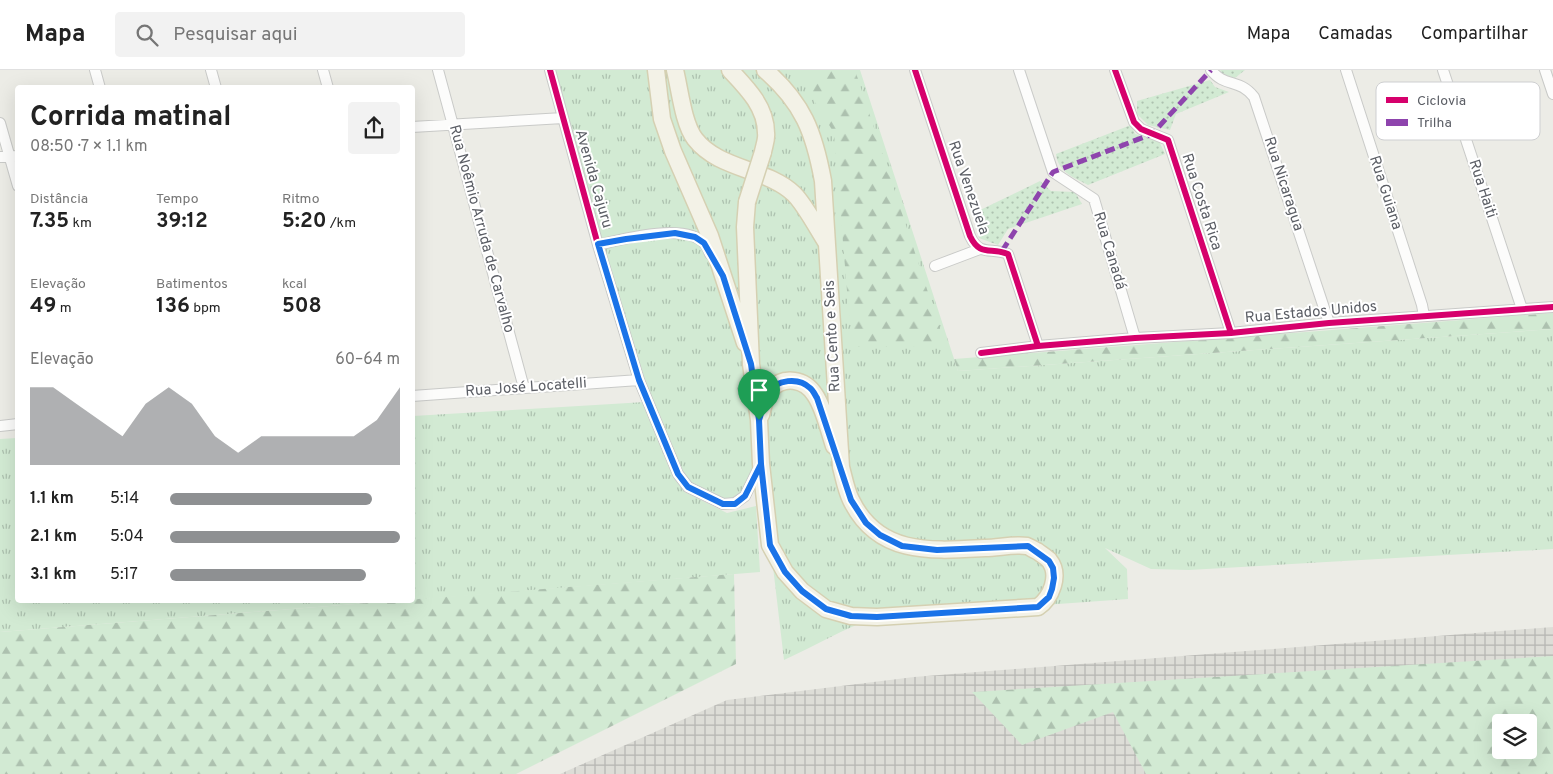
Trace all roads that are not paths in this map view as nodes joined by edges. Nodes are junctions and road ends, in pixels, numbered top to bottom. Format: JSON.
{"nodes":[{"id":1,"x":96,"y":70,"type":"edge"},
{"id":2,"x":211,"y":70,"type":"edge"},
{"id":3,"x":323,"y":70,"type":"edge"},
{"id":4,"x":438,"y":70,"type":"edge"},
{"id":5,"x":550,"y":70,"type":"edge"},
{"id":6,"x":656,"y":70,"type":"edge"},
{"id":7,"x":675,"y":70,"type":"edge"},
{"id":8,"x":730,"y":70,"type":"edge"},
{"id":9,"x":765,"y":70,"type":"edge"},
{"id":10,"x":915,"y":70,"type":"edge"},
{"id":11,"x":1019,"y":70,"type":"edge"},
{"id":12,"x":1115,"y":70,"type":"edge"},
{"id":13,"x":1211,"y":70,"type":"edge"},
{"id":14,"x":1346,"y":70,"type":"edge"},
{"id":15,"x":1442,"y":70,"type":"edge"},
{"id":16,"x":1545,"y":70,"type":"edge"},
{"id":17,"x":1446,"y":82,"type":"edge"},
{"id":18,"x":99,"y":85,"type":"edge"},
{"id":19,"x":215,"y":85,"type":"edge"},
{"id":20,"x":327,"y":85,"type":"edge"},
{"id":21,"x":1553,"y":94,"type":"edge"},
{"id":22,"x":563,"y":118,"type":"junction"},
{"id":23,"x":0,"y":123,"type":"edge"},
{"id":24,"x":453,"y":124,"type":"junction"},
{"id":25,"x":415,"y":127,"type":"edge"},
{"id":26,"x":1465,"y":140,"type":"edge"},
{"id":27,"x":9,"y":156,"type":"edge"},
{"id":28,"x":15,"y":176,"type":"edge"},
{"id":29,"x":598,"y":244,"type":"junction"},
{"id":30,"x":827,"y":244,"type":"junction"},
{"id":31,"x":980,"y":249,"type":"junction"},
{"id":32,"x":935,"y":266,"type":"dead end"},
{"id":33,"x":723,"y":276,"type":"junction"},
{"id":34,"x":1553,"y":307,"type":"edge"},
{"id":35,"x":1522,"y":309,"type":"junction"},
{"id":36,"x":1424,"y":316,"type":"junction"},
{"id":37,"x":1329,"y":323,"type":"junction"},
{"id":38,"x":1231,"y":333,"type":"junction"},
{"id":39,"x":1135,"y":338,"type":"junction"},
{"id":40,"x":1038,"y":346,"type":"junction"},
{"id":41,"x":981,"y":353,"type":"dead end"},
{"id":42,"x":751,"y":364,"type":"junction"},
{"id":43,"x":639,"y":380,"type":"junction"},
{"id":44,"x":524,"y":388,"type":"junction"},
{"id":45,"x":415,"y":392,"type":"edge"},
{"id":46,"x":759,"y":420,"type":"junction"},
{"id":47,"x":15,"y":424,"type":"edge"},
{"id":48,"x":0,"y":426,"type":"edge"},
{"id":49,"x":761,"y":464,"type":"junction"},
{"id":50,"x":841,"y":467,"type":"junction"}],
"edges":[{"from":1,"to":18,"type":"street"},
{"from":2,"to":19,"type":"street"},
{"from":3,"to":20,"type":"street"},
{"from":4,"to":24,"type":"street","name":"Rua Noêmio Arruda de Carvalho"},
{"from":5,"to":22,"type":"street","name":"Avenida Cajuru"},
{"from":6,"to":33,"type":"main road"},
{"from":7,"to":30,"type":"main road"},
{"from":8,"to":42,"type":"main road","bridge":true},
{"from":9,"to":30,"type":"main road","name":"Rua Cento e Seis"},
{"from":10,"to":31,"type":"street","name":"Rua Venezuela"},
{"from":11,"to":39,"type":"street","name":"Rua Canadá"},
{"from":12,"to":38,"type":"street","name":"Rua Costa Rica"},
{"from":13,"to":37,"type":"street","name":"Rua Nicaragua"},
{"from":14,"to":36,"type":"street","name":"Rua Guiana"},
{"from":15,"to":17,"type":"street","name":"Rua Haiti"},
{"from":16,"to":21,"type":"street"},
{"from":22,"to":24,"type":"street"},
{"from":22,"to":29,"type":"street","name":"Avenida Cajuru"},
{"from":23,"to":27,"type":"street"},
{"from":24,"to":25,"type":"street"},
{"from":24,"to":44,"type":"street","name":"Rua Noêmio Arruda de Carvalho"},
{"from":26,"to":35,"type":"street","name":"Rua Haiti"},
{"from":27,"to":28,"type":"street"},
{"from":29,"to":33,"type":"street"},
{"from":29,"to":43,"type":"street","name":"Avenida Cajuru"},
{"from":30,"to":50,"type":"main road","name":"Rua Cento e Seis"},
{"from":31,"to":32,"type":"street"},
{"from":31,"to":40,"type":"street","name":"Rua Venezuela"},
{"from":33,"to":42,"type":"main road"},
{"from":34,"to":35,"type":"street","name":"Rua Estados Unidos"},
{"from":35,"to":36,"type":"street","name":"Rua Estados Unidos"},
{"from":36,"to":37,"type":"street","name":"Rua Estados Unidos"},
{"from":37,"to":38,"type":"street","name":"Rua Estados Unidos"},
{"from":38,"to":39,"type":"street","name":"Rua Estados Unidos"},
{"from":39,"to":40,"type":"street","name":"Rua Estados Unidos"},
{"from":40,"to":41,"type":"street","name":"Rua Estados Unidos"},
{"from":42,"to":46,"type":"main road"},
{"from":43,"to":44,"type":"street","name":"Rua José Locatelli"},
{"from":43,"to":49,"type":"street","name":"Avenida Cajuru"},
{"from":44,"to":45,"type":"street","name":"Rua José Locatelli"},
{"from":46,"to":49,"type":"main road"},
{"from":46,"to":50,"type":"main road"},
{"from":47,"to":48,"type":"street"},
{"from":49,"to":50,"type":"main road","name":"Rua Cento e Seis"}]}
